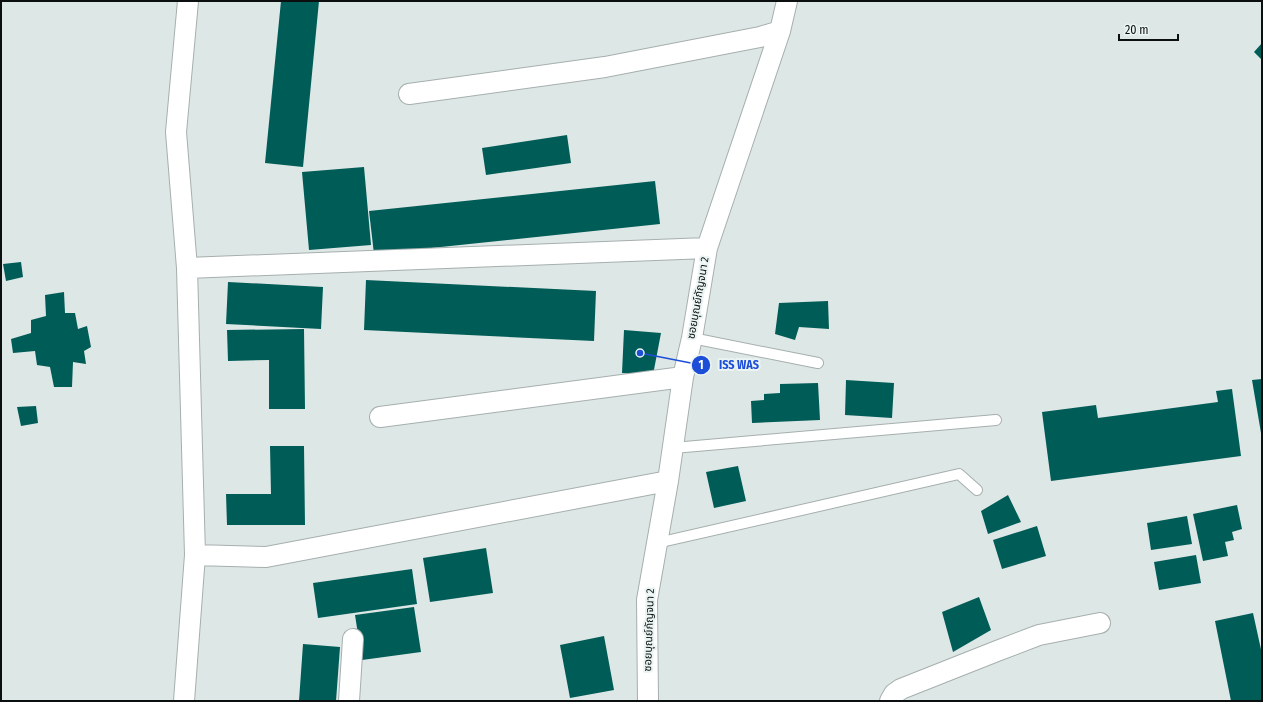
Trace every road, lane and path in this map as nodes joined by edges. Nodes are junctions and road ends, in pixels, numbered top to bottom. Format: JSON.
{"nodes":[{"id":1,"x":188,"y":1,"type":"edge"},
{"id":2,"x":787,"y":1,"type":"edge"},
{"id":3,"x":780,"y":31,"type":"junction"},
{"id":4,"x":408,"y":94,"type":"dead end"},
{"id":5,"x":707,"y":248,"type":"junction"},
{"id":6,"x":187,"y":268,"type":"junction"},
{"id":7,"x":692,"y":338,"type":"junction"},
{"id":8,"x":818,"y":363,"type":"dead end"},
{"id":9,"x":683,"y":377,"type":"junction"},
{"id":10,"x":380,"y":417,"type":"dead end"},
{"id":11,"x":996,"y":420,"type":"dead end"},
{"id":12,"x":673,"y":448,"type":"junction"},
{"id":13,"x":668,"y":481,"type":"junction"},
{"id":14,"x":977,"y":490,"type":"dead end"},
{"id":15,"x":657,"y":543,"type":"junction"},
{"id":16,"x":195,"y":555,"type":"junction"},
{"id":17,"x":1100,"y":622,"type":"dead end"},
{"id":18,"x":353,"y":639,"type":"dead end"},
{"id":19,"x":184,"y":701,"type":"edge"},
{"id":20,"x":348,"y":701,"type":"edge"},
{"id":21,"x":648,"y":701,"type":"edge"},
{"id":22,"x":890,"y":701,"type":"edge"}],
"edges":[{"from":1,"to":6,"type":"street"},
{"from":2,"to":3,"type":"street","name":"ซอยบุณย์กัญจนา 2"},
{"from":3,"to":4,"type":"street"},
{"from":3,"to":5,"type":"street","name":"ซอยบุณย์กัญจนา 2"},
{"from":5,"to":6,"type":"street"},
{"from":5,"to":7,"type":"street","name":"ซอยบุณย์กัญจนา 2"},
{"from":6,"to":16,"type":"street"},
{"from":7,"to":8,"type":"lane"},
{"from":7,"to":9,"type":"street","name":"ซอยบุณย์กัญจนา 2"},
{"from":9,"to":10,"type":"street"},
{"from":9,"to":12,"type":"street","name":"ซอยบุณย์กัญจนา 2"},
{"from":11,"to":12,"type":"lane"},
{"from":12,"to":13,"type":"street","name":"ซอยบุณย์กัญจนา 2"},
{"from":13,"to":15,"type":"street","name":"ซอยบุณย์กัญจนา 2"},
{"from":13,"to":16,"type":"street"},
{"from":14,"to":15,"type":"lane"},
{"from":15,"to":21,"type":"street","name":"ซอยบุณย์กัญจนา 2"},
{"from":16,"to":19,"type":"street"},
{"from":17,"to":22,"type":"street"},
{"from":18,"to":20,"type":"street"}]}
